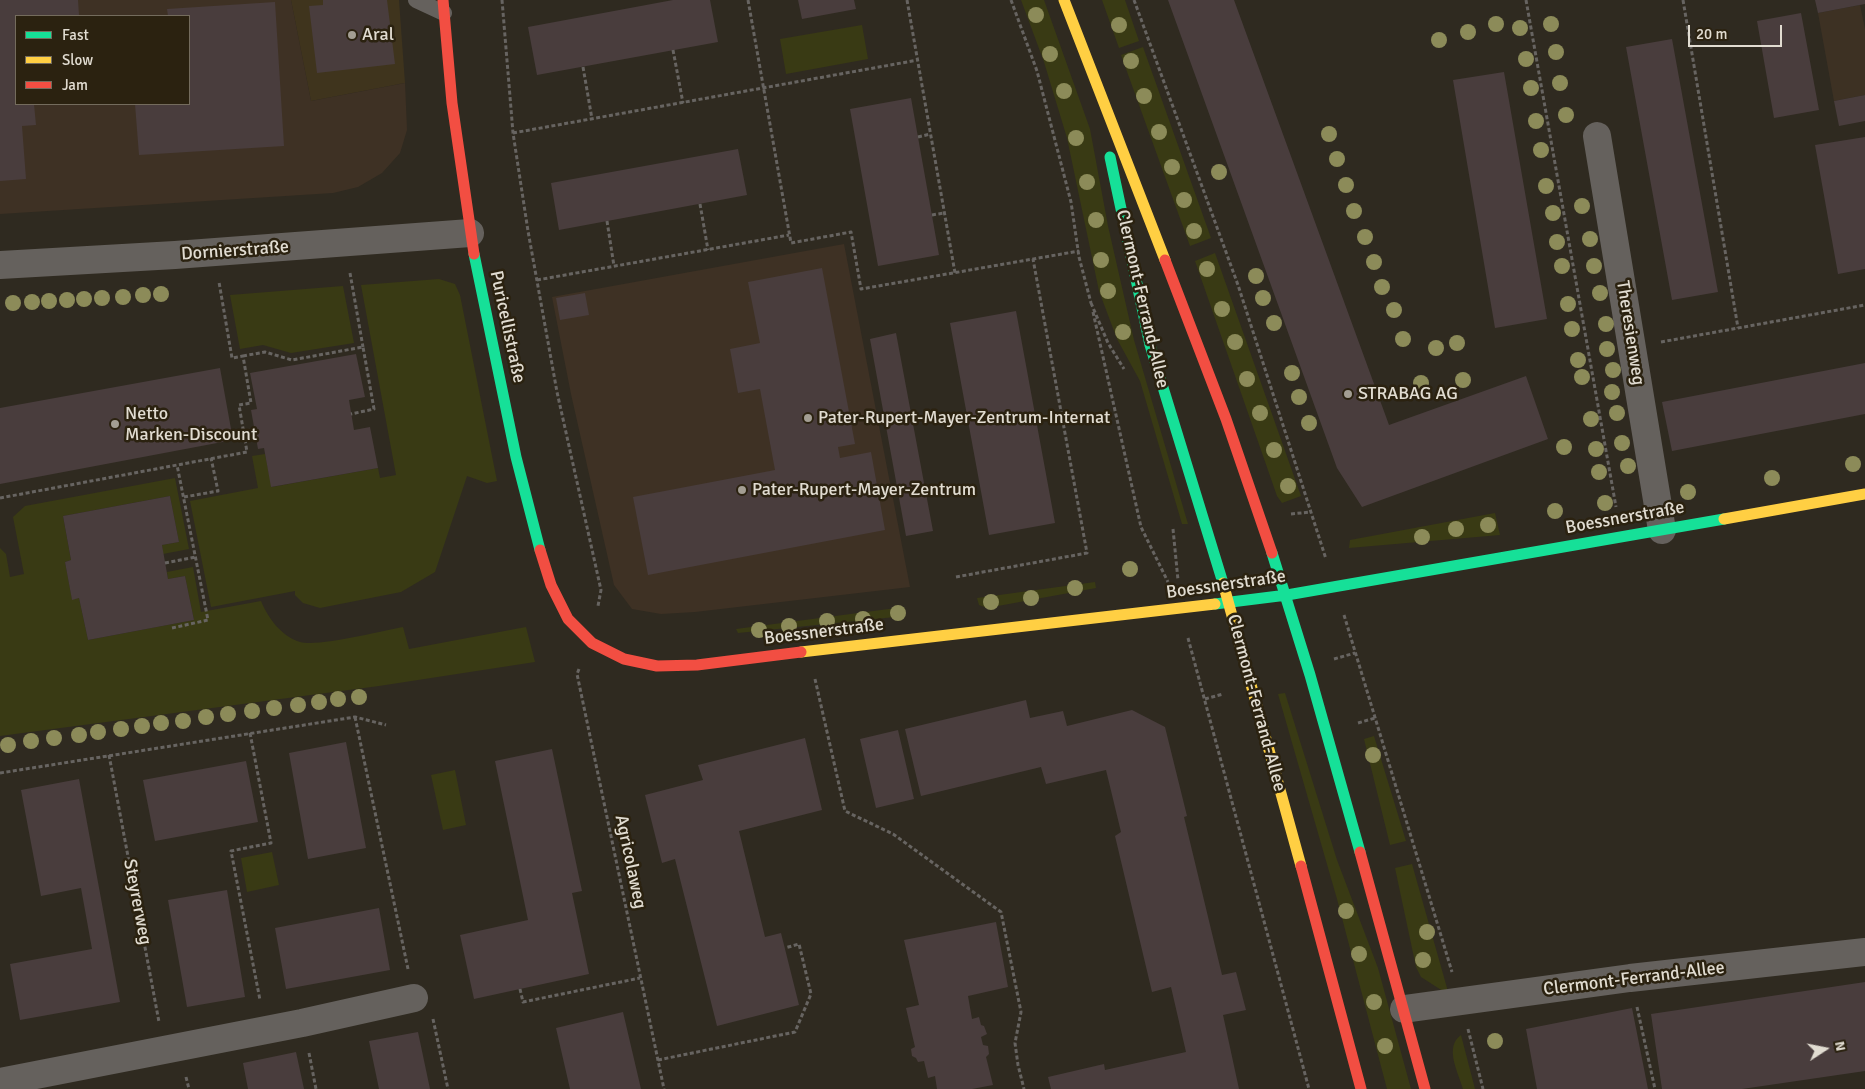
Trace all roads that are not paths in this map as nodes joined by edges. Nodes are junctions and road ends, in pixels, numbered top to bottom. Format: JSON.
{"nodes":[{"id":1,"x":416,"y":0,"type":"edge"},
{"id":2,"x":1064,"y":0,"type":"edge"},
{"id":3,"x":443,"y":7,"type":"edge"},
{"id":4,"x":1094,"y":85,"type":"junction"},
{"id":5,"x":1597,"y":136,"type":"dead end"},
{"id":6,"x":470,"y":233,"type":"junction"},
{"id":7,"x":0,"y":265,"type":"edge"},
{"id":8,"x":1865,"y":494,"type":"edge"},
{"id":9,"x":1662,"y":530,"type":"junction"},
{"id":10,"x":1287,"y":595,"type":"junction"},
{"id":11,"x":1229,"y":602,"type":"junction"},
{"id":12,"x":592,"y":643,"type":"joint"},
{"id":13,"x":1865,"y":952,"type":"edge"},
{"id":14,"x":414,"y":998,"type":"road end"},
{"id":15,"x":1404,"y":1009,"type":"junction"},
{"id":16,"x":0,"y":1082,"type":"edge"},
{"id":17,"x":1361,"y":1089,"type":"edge"},
{"id":18,"x":1425,"y":1089,"type":"edge"}],
"edges":[{"from":1,"to":3,"type":"lane"},
{"from":2,"to":4,"type":"street","name":"Clermont-Ferrand-Allee"},
{"from":3,"to":6,"type":"street","name":"Puricellistraße"},
{"from":4,"to":10,"type":"street","name":"Clermont-Ferrand-Allee"},
{"from":4,"to":11,"type":"street","name":"Clermont-Ferrand-Allee"},
{"from":5,"to":9,"type":"street","name":"Theresienweg"},
{"from":6,"to":7,"type":"street","name":"Dornierstraße"},
{"from":6,"to":12,"type":"street","name":"Puricellistraße"},
{"from":8,"to":9,"type":"street","name":"Boessnerstraße"},
{"from":9,"to":10,"type":"street","name":"Boessnerstraße"},
{"from":10,"to":11,"type":"street","name":"Boessnerstraße"},
{"from":10,"to":15,"type":"street","name":"Clermont-Ferrand-Allee"},
{"from":11,"to":12,"type":"street","name":"Boessnerstraße"},
{"from":11,"to":17,"type":"street","name":"Clermont-Ferrand-Allee"},
{"from":13,"to":15,"type":"street","name":"Clermont-Ferrand-Allee"},
{"from":14,"to":16,"type":"street"},
{"from":15,"to":18,"type":"street","name":"Clermont-Ferrand-Allee"}]}
